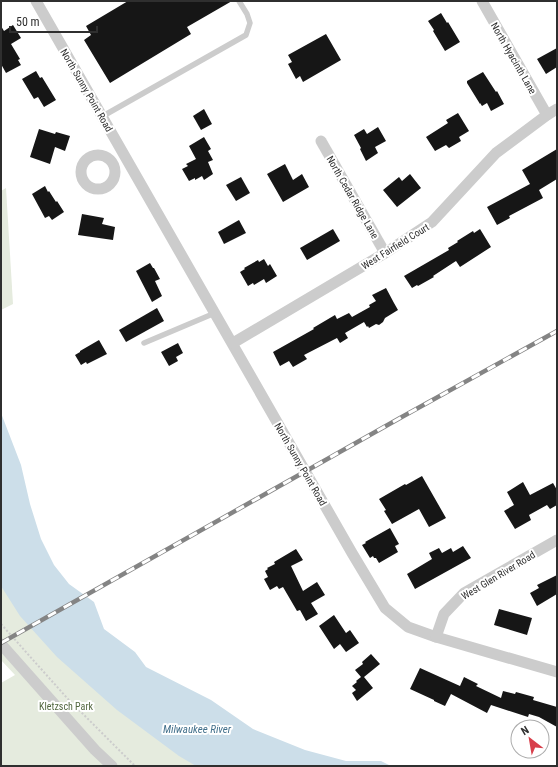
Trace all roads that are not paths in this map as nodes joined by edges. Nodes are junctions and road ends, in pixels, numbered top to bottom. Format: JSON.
{"nodes":[{"id":1,"x":36,"y":1,"type":"edge"},
{"id":2,"x":239,"y":1,"type":"edge"},
{"id":3,"x":482,"y":1,"type":"edge"},
{"id":4,"x":557,"y":109,"type":"edge"},
{"id":5,"x":547,"y":115,"type":"junction"},
{"id":6,"x":103,"y":116,"type":"junction"},
{"id":7,"x":321,"y":141,"type":"dead end"},
{"id":8,"x":126,"y":157,"type":"junction"},
{"id":9,"x":113,"y":164,"type":"dead end"},
{"id":10,"x":385,"y":253,"type":"junction"},
{"id":11,"x":215,"y":313,"type":"junction"},
{"id":12,"x":144,"y":343,"type":"dead end"},
{"id":13,"x":233,"y":344,"type":"junction"},
{"id":14,"x":557,"y":540,"type":"edge"},
{"id":15,"x":436,"y":637,"type":"junction"},
{"id":16,"x":1,"y":644,"type":"edge"},
{"id":17,"x":557,"y":672,"type":"edge"},
{"id":18,"x":112,"y":766,"type":"edge"}],
"edges":[{"from":1,"to":6,"type":"street","name":"North Sunny Point Road"},
{"from":2,"to":6,"type":"lane"},
{"from":3,"to":5,"type":"street","name":"North Hyacinth Lane"},
{"from":4,"to":5,"type":"street","name":"West Fairfield Court"},
{"from":5,"to":10,"type":"street","name":"West Fairfield Court"},
{"from":6,"to":8,"type":"street","name":"North Sunny Point Road"},
{"from":7,"to":10,"type":"street","name":"North Cedar Ridge Lane"},
{"from":8,"to":9,"type":"street"},
{"from":8,"to":11,"type":"street","name":"North Sunny Point Road"},
{"from":10,"to":13,"type":"street","name":"West Fairfield Court"},
{"from":11,"to":12,"type":"lane"},
{"from":11,"to":13,"type":"street","name":"North Sunny Point Road"},
{"from":13,"to":15,"type":"street","name":"North Sunny Point Road"},
{"from":14,"to":15,"type":"street","name":"West Glen River Road"},
{"from":15,"to":17,"type":"street","name":"North Sunny Point Road"},
{"from":16,"to":18,"type":"street"}]}
